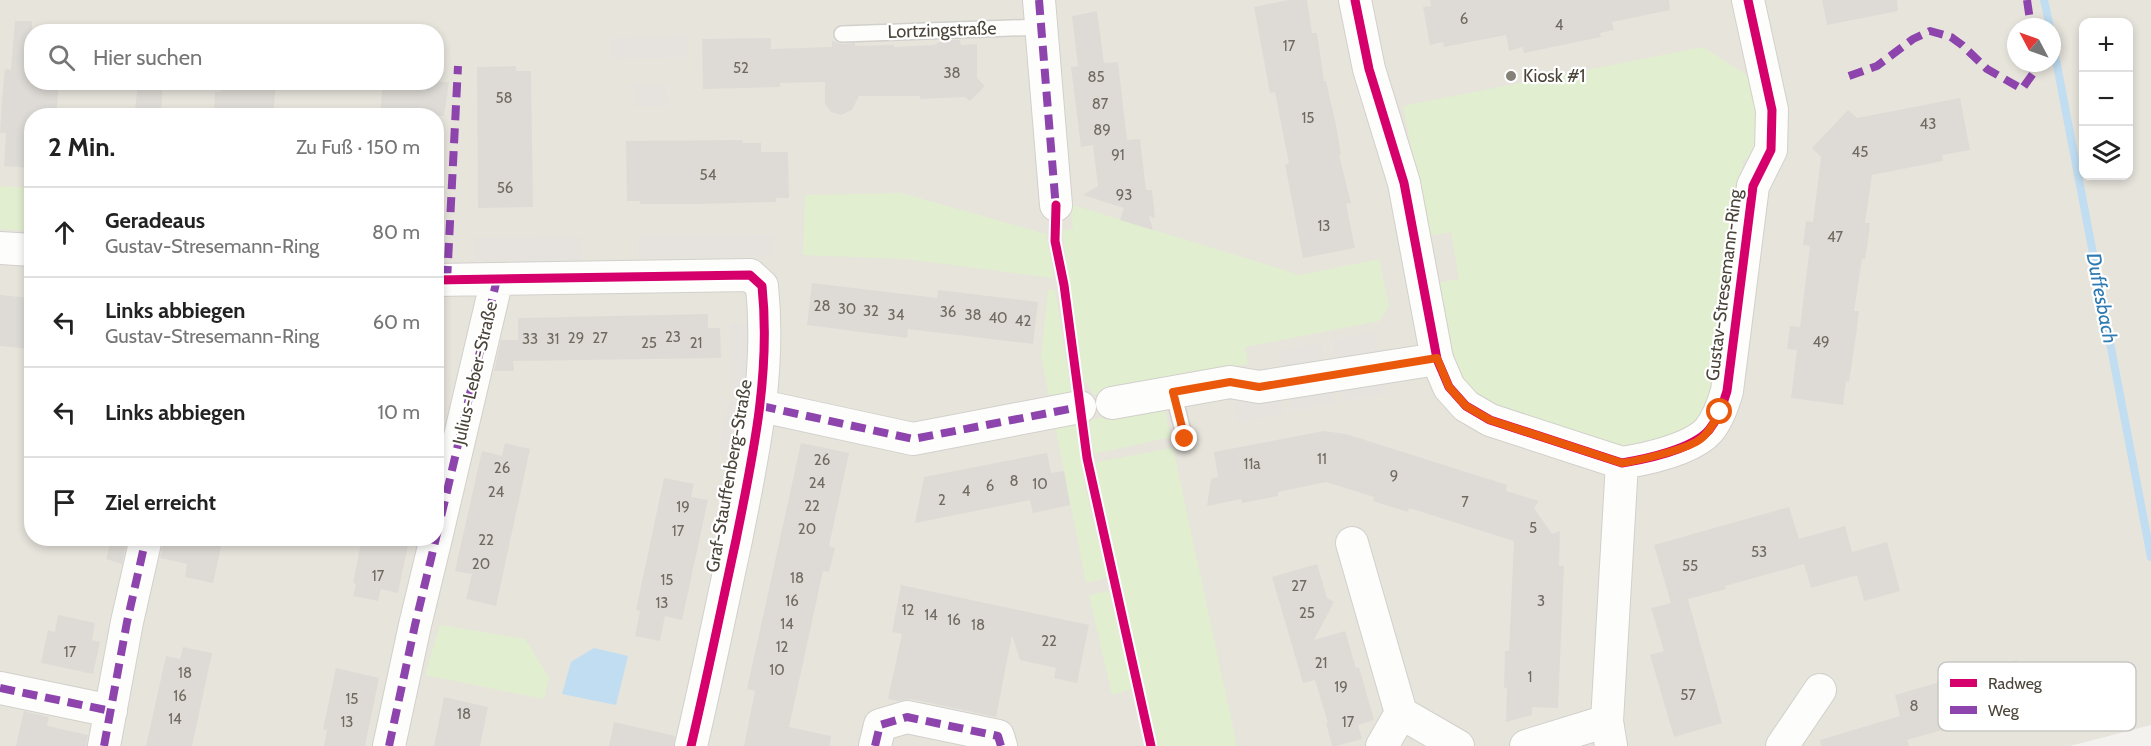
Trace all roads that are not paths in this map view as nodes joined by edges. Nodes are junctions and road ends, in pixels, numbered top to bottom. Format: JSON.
{"nodes":[{"id":1,"x":1355,"y":0,"type":"edge"},
{"id":2,"x":1748,"y":0,"type":"edge"},
{"id":3,"x":1040,"y":13,"type":"edge"},
{"id":4,"x":842,"y":34,"type":"dead end"},
{"id":5,"x":1056,"y":205,"type":"dead end"},
{"id":6,"x":0,"y":248,"type":"edge"},
{"id":7,"x":24,"y":249,"type":"edge"},
{"id":8,"x":497,"y":279,"type":"junction"},
{"id":9,"x":444,"y":280,"type":"edge"},
{"id":10,"x":1437,"y":358,"type":"junction"},
{"id":11,"x":1173,"y":392,"type":"junction"},
{"id":12,"x":1112,"y":403,"type":"dead end"},
{"id":13,"x":761,"y":406,"type":"junction"},
{"id":14,"x":1080,"y":407,"type":"dead end"},
{"id":15,"x":1185,"y":439,"type":"dead end"},
{"id":16,"x":1622,"y":463,"type":"junction"},
{"id":17,"x":444,"y":504,"type":"edge"},
{"id":18,"x":1352,"y":543,"type":"dead end"},
{"id":19,"x":144,"y":546,"type":"edge"},
{"id":20,"x":434,"y":546,"type":"edge"},
{"id":21,"x":0,"y":688,"type":"edge"},
{"id":22,"x":1821,"y":690,"type":"dead end"},
{"id":23,"x":111,"y":711,"type":"junction"},
{"id":24,"x":1401,"y":713,"type":"junction"},
{"id":25,"x":1609,"y":734,"type":"edge"},
{"id":26,"x":104,"y":746,"type":"edge"},
{"id":27,"x":389,"y":746,"type":"edge"},
{"id":28,"x":691,"y":746,"type":"edge"},
{"id":29,"x":875,"y":746,"type":"edge"},
{"id":30,"x":1001,"y":746,"type":"edge"},
{"id":31,"x":1382,"y":746,"type":"edge"},
{"id":32,"x":1458,"y":746,"type":"edge"},
{"id":33,"x":1526,"y":746,"type":"edge"},
{"id":34,"x":1782,"y":746,"type":"edge"}],
"edges":[{"from":1,"to":10,"type":"street"},
{"from":2,"to":16,"type":"street","name":"Gustav-Stresemann-Ring"},
{"from":3,"to":4,"type":"lane","name":"Lortzingstraße"},
{"from":3,"to":5,"type":"street","name":"Lortzingstraße"},
{"from":6,"to":7,"type":"street"},
{"from":8,"to":9,"type":"street","name":"Graf-Stauffenberg-Straße"},
{"from":8,"to":13,"type":"street","name":"Graf-Stauffenberg-Straße"},
{"from":8,"to":17,"type":"street","name":"Julius-Leber-Straße"},
{"from":10,"to":11,"type":"street"},
{"from":10,"to":16,"type":"street"},
{"from":11,"to":12,"type":"street"},
{"from":11,"to":15,"type":"lane"},
{"from":13,"to":14,"type":"street"},
{"from":13,"to":28,"type":"street","name":"Graf-Stauffenberg-Straße"},
{"from":16,"to":25,"type":"street"},
{"from":18,"to":24,"type":"street"},
{"from":19,"to":23,"type":"street"},
{"from":20,"to":27,"type":"street","name":"Julius-Leber-Straße"},
{"from":21,"to":23,"type":"street"},
{"from":22,"to":34,"type":"street"},
{"from":23,"to":26,"type":"street"},
{"from":24,"to":31,"type":"street"},
{"from":24,"to":32,"type":"street"},
{"from":25,"to":33,"type":"street"},
{"from":29,"to":30,"type":"street"}]}
